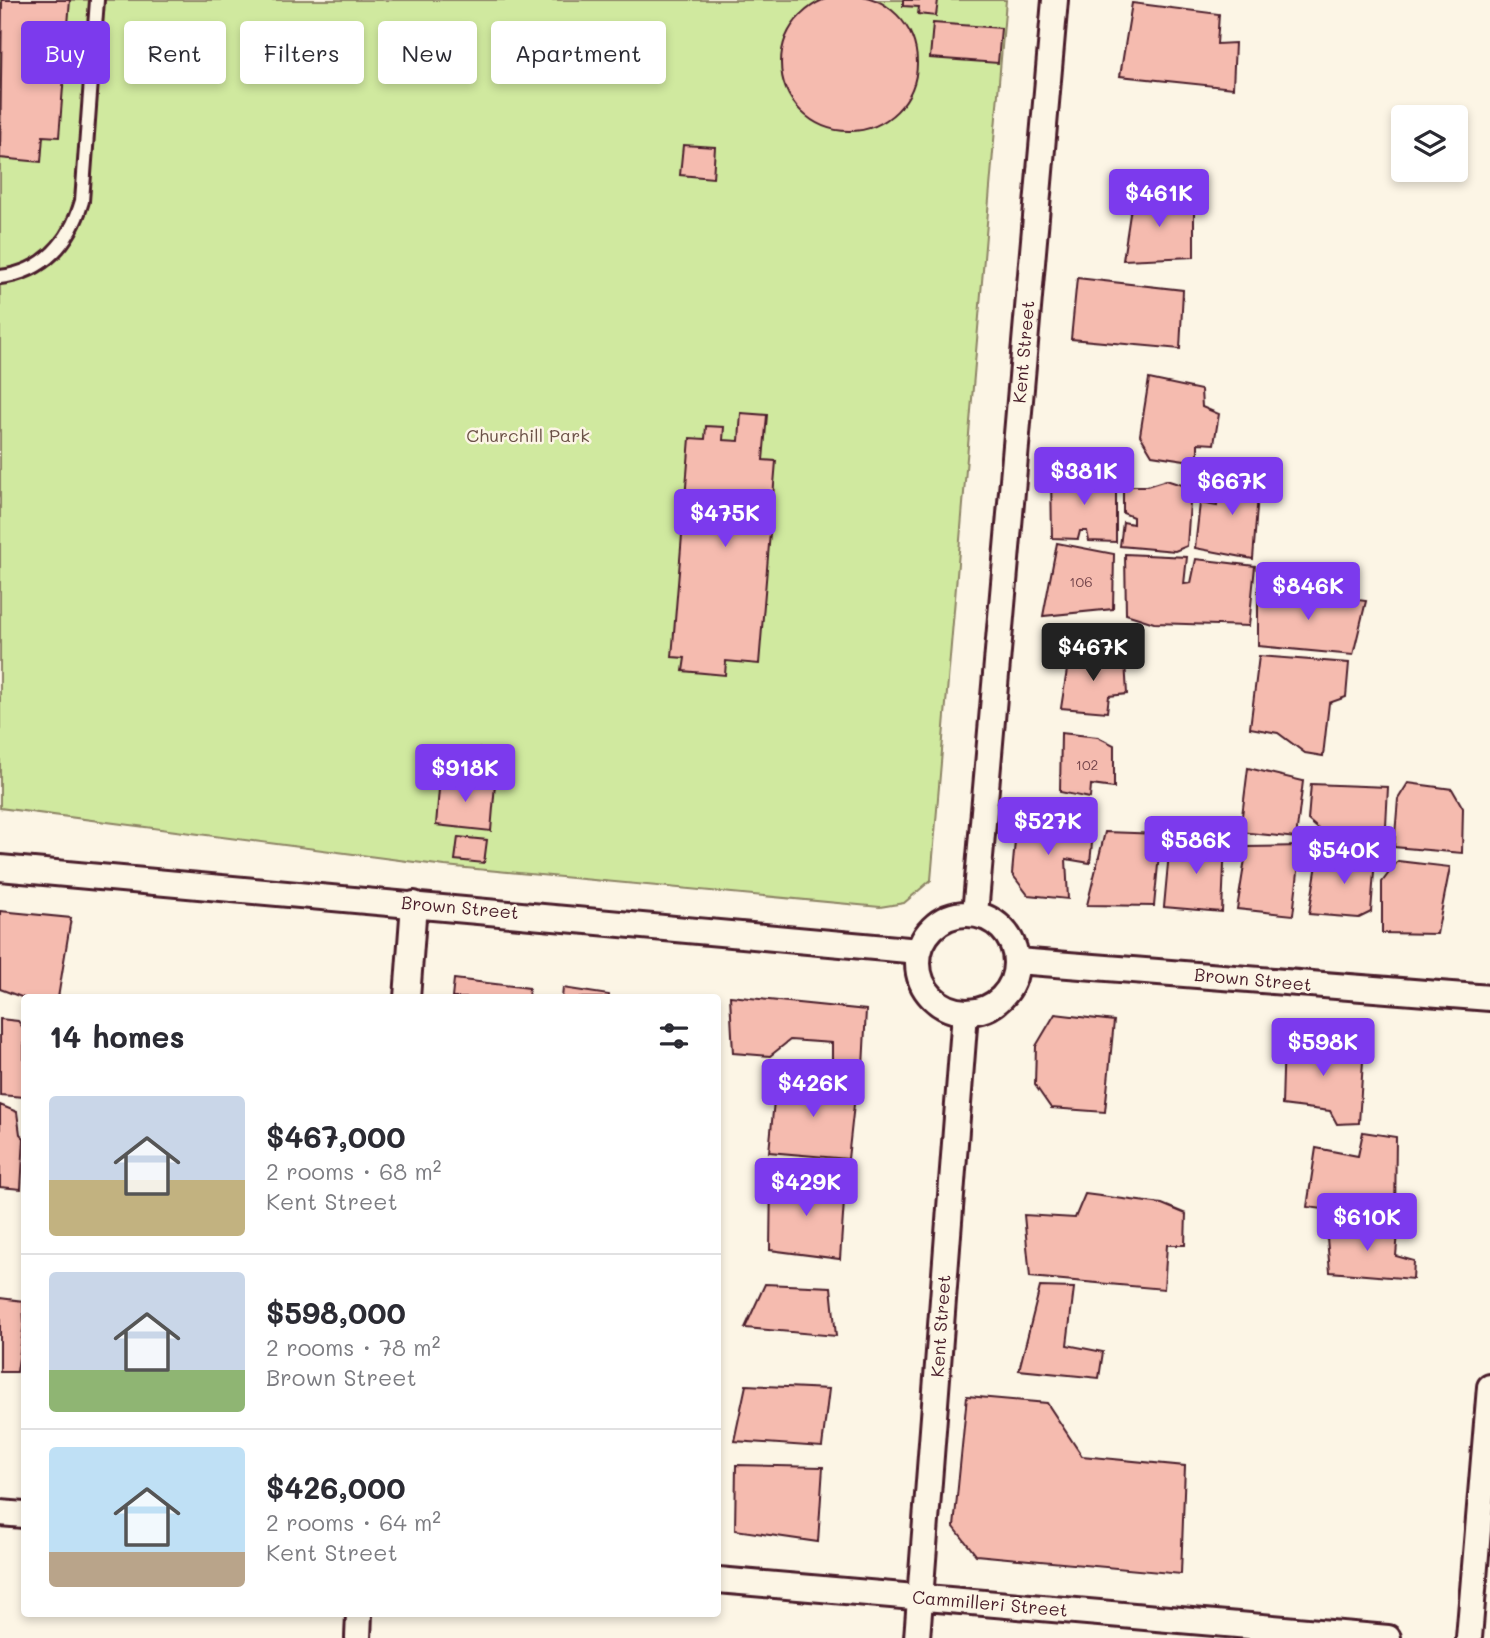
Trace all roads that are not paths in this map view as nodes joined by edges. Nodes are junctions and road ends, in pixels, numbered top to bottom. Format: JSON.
{"nodes":[{"id":1,"x":97,"y":0,"type":"edge"},
{"id":2,"x":1055,"y":0,"type":"edge"},
{"id":3,"x":0,"y":277,"type":"edge"},
{"id":4,"x":0,"y":868,"type":"edge"},
{"id":5,"x":414,"y":904,"type":"junction"},
{"id":6,"x":975,"y":914,"type":"junction"},
{"id":7,"x":919,"y":951,"type":"junction"},
{"id":8,"x":1017,"y":961,"type":"junction"},
{"id":9,"x":407,"y":994,"type":"edge"},
{"id":10,"x":1490,"y":998,"type":"edge"},
{"id":11,"x":965,"y":1013,"type":"junction"},
{"id":12,"x":1490,"y":1387,"type":"edge"},
{"id":13,"x":0,"y":1513,"type":"edge"},
{"id":14,"x":21,"y":1515,"type":"edge"},
{"id":15,"x":721,"y":1580,"type":"edge"},
{"id":16,"x":921,"y":1598,"type":"junction"},
{"id":17,"x":359,"y":1617,"type":"edge"},
{"id":18,"x":358,"y":1638,"type":"edge"},
{"id":19,"x":917,"y":1638,"type":"edge"},
{"id":20,"x":1388,"y":1638,"type":"edge"},
{"id":21,"x":1469,"y":1638,"type":"edge"}],
"edges":[{"from":1,"to":3,"type":"lane"},
{"from":2,"to":6,"type":"street","name":"Kent Street"},
{"from":4,"to":5,"type":"street","name":"Brown Street"},
{"from":5,"to":7,"type":"street","name":"Brown Street"},
{"from":5,"to":9,"type":"street"},
{"from":6,"to":7,"type":"street"},
{"from":6,"to":8,"type":"street"},
{"from":7,"to":11,"type":"street"},
{"from":8,"to":10,"type":"street","name":"Brown Street"},
{"from":8,"to":11,"type":"street"},
{"from":11,"to":16,"type":"street","name":"Kent Street"},
{"from":12,"to":21,"type":"street"},
{"from":13,"to":14,"type":"street"},
{"from":15,"to":16,"type":"street","name":"Cammilleri Street"},
{"from":16,"to":19,"type":"street","name":"Kent Street"},
{"from":16,"to":20,"type":"street","name":"Cammilleri Street"},
{"from":17,"to":18,"type":"street"}]}
